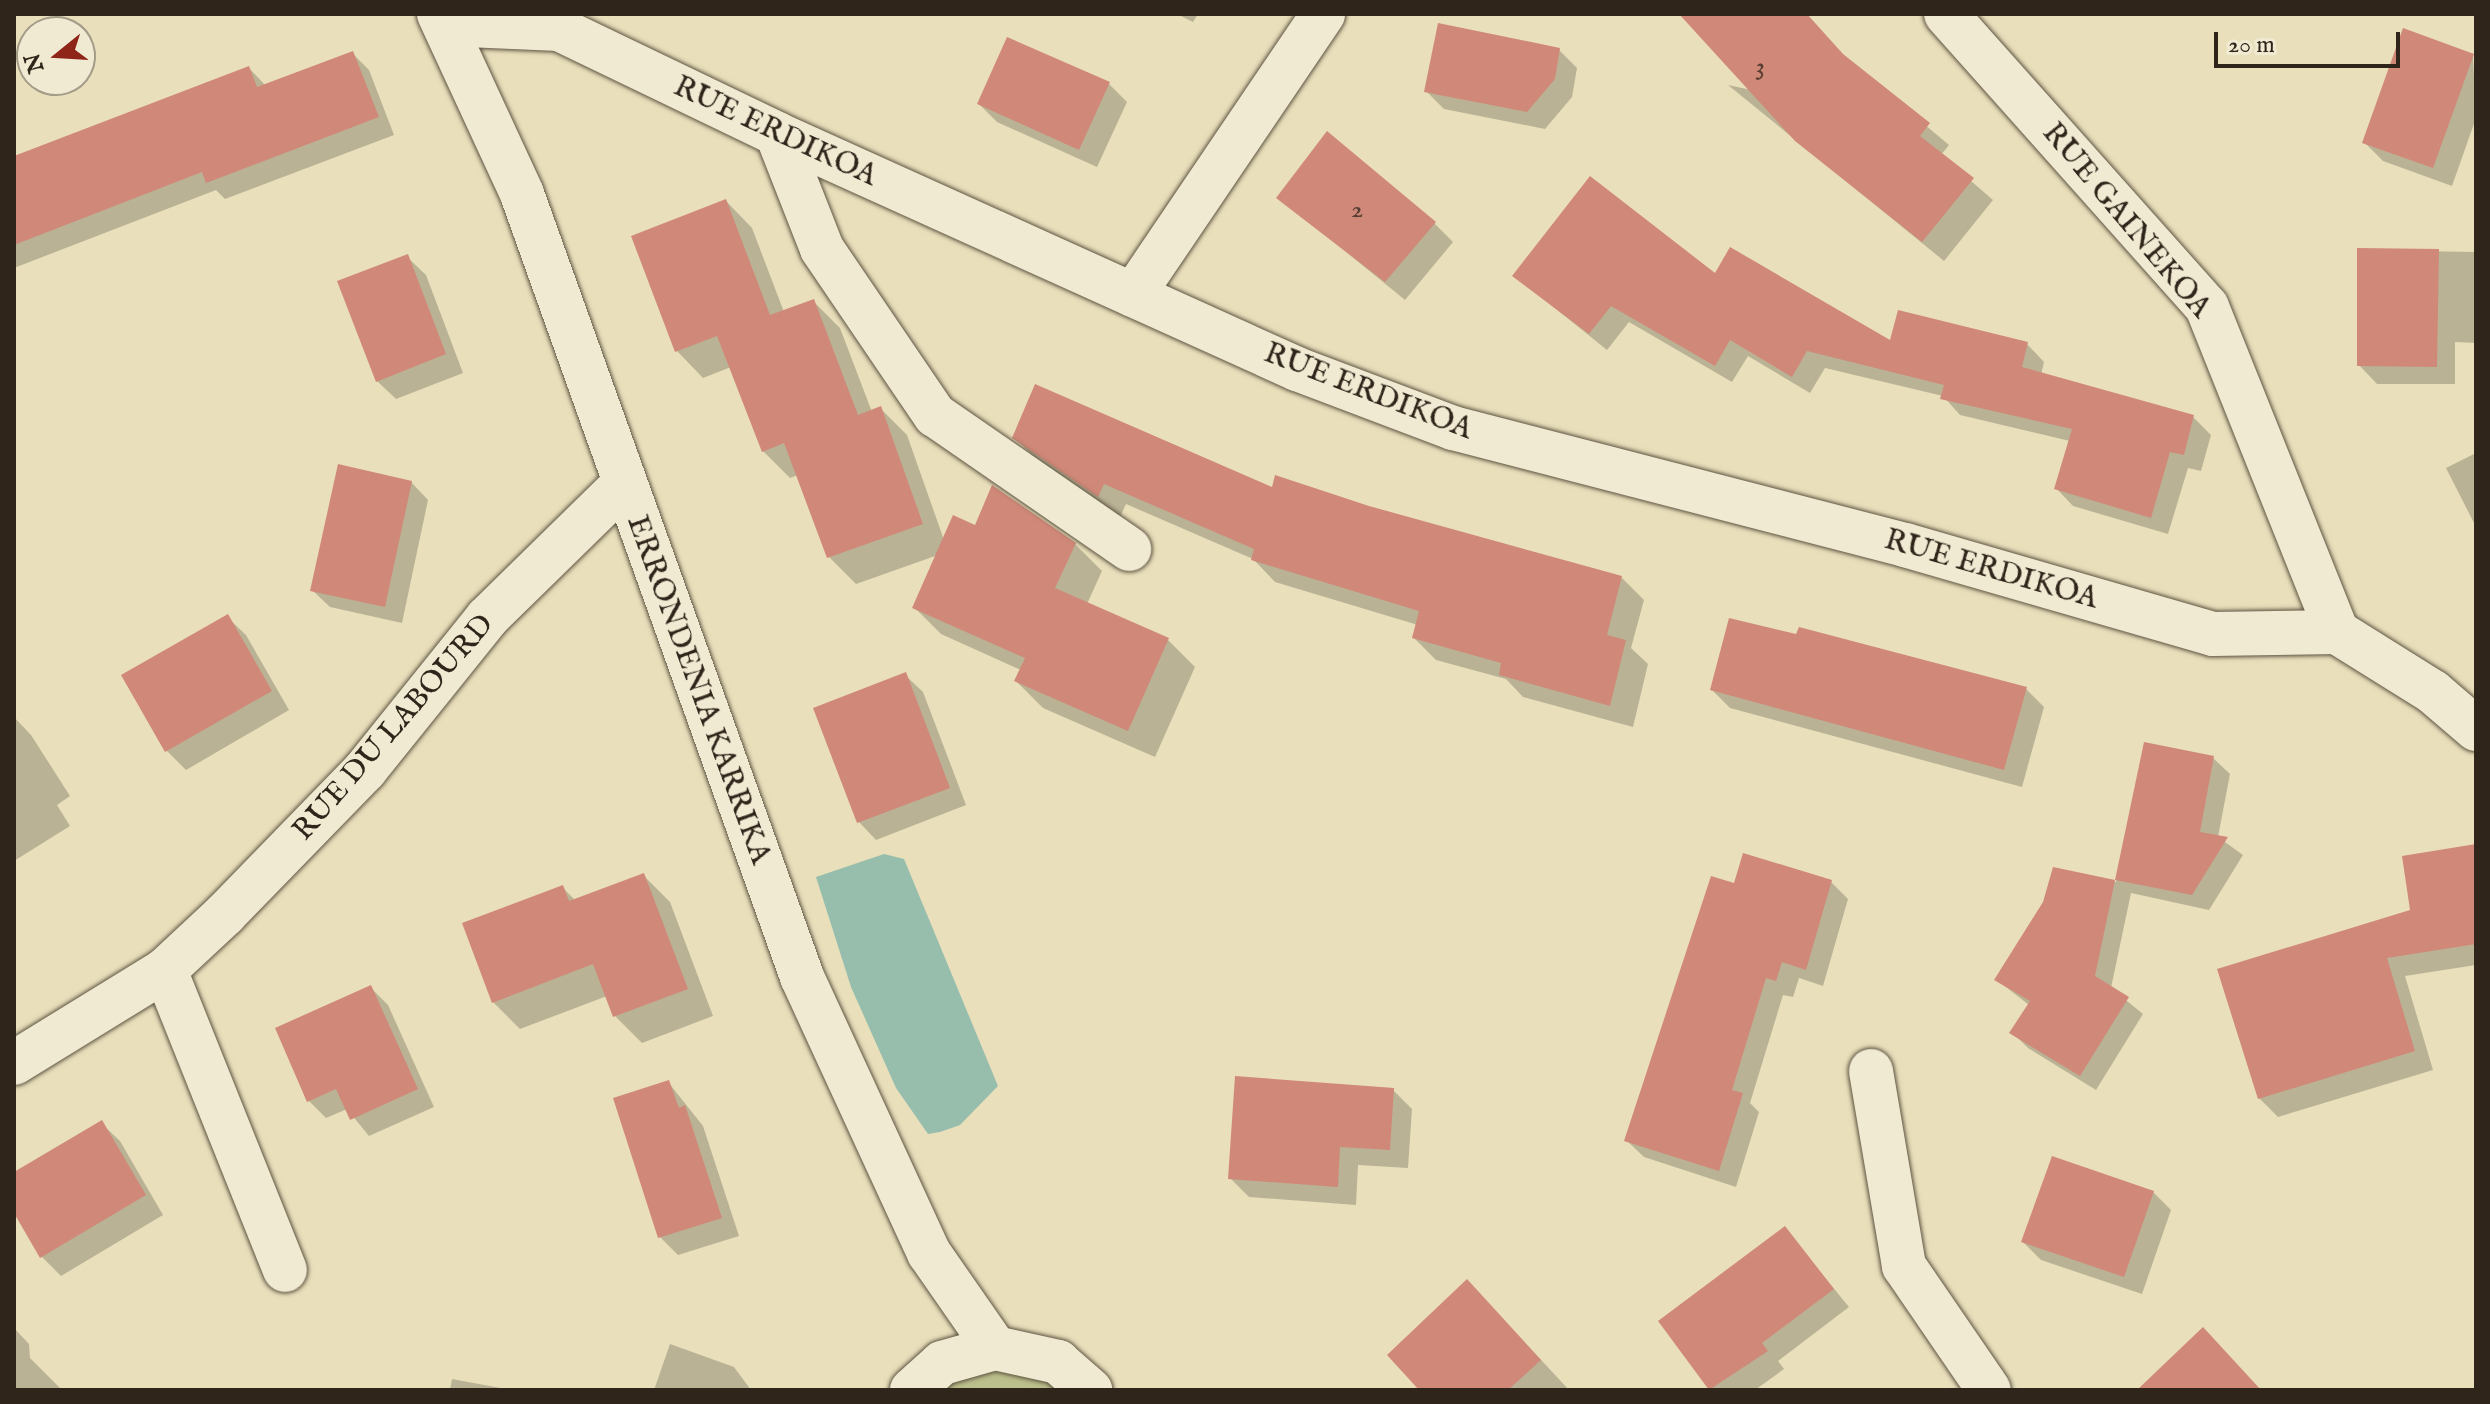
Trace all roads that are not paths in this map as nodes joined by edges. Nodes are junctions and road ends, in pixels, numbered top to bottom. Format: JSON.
{"nodes":[{"id":1,"x":1323,"y":14,"type":"edge"},
{"id":2,"x":1946,"y":14,"type":"edge"},
{"id":3,"x":441,"y":19,"type":"edge"},
{"id":4,"x":777,"y":134,"type":"junction"},
{"id":5,"x":1133,"y":295,"type":"junction"},
{"id":6,"x":623,"y":485,"type":"junction"},
{"id":7,"x":1129,"y":549,"type":"dead end"},
{"id":8,"x":2337,"y":632,"type":"junction"},
{"id":9,"x":2476,"y":729,"type":"edge"},
{"id":10,"x":165,"y":970,"type":"junction"},
{"id":11,"x":14,"y":1063,"type":"edge"},
{"id":12,"x":1871,"y":1071,"type":"dead end"},
{"id":13,"x":285,"y":1270,"type":"dead end"},
{"id":14,"x":995,"y":1348,"type":"junction"},
{"id":15,"x":912,"y":1390,"type":"edge"},
{"id":16,"x":1090,"y":1390,"type":"edge"},
{"id":17,"x":1989,"y":1390,"type":"edge"}],
"edges":[{"from":1,"to":5,"type":"street"},
{"from":2,"to":8,"type":"street","name":"RUE GAINEKOA"},
{"from":3,"to":4,"type":"street","name":"RUE ERDIKOA"},
{"from":3,"to":6,"type":"street","name":"ERRONDENIA KARRIKA"},
{"from":4,"to":5,"type":"street","name":"RUE ERDIKOA"},
{"from":4,"to":7,"type":"street"},
{"from":5,"to":8,"type":"street","name":"RUE ERDIKOA"},
{"from":6,"to":10,"type":"street","name":"RUE DU LABOURD"},
{"from":6,"to":14,"type":"street","name":"ERRONDENIA KARRIKA"},
{"from":8,"to":9,"type":"street"},
{"from":10,"to":11,"type":"street","name":"RUE DU LABOURD"},
{"from":10,"to":13,"type":"street"},
{"from":12,"to":17,"type":"street"},
{"from":14,"to":15,"type":"street"},
{"from":14,"to":16,"type":"street"}]}
